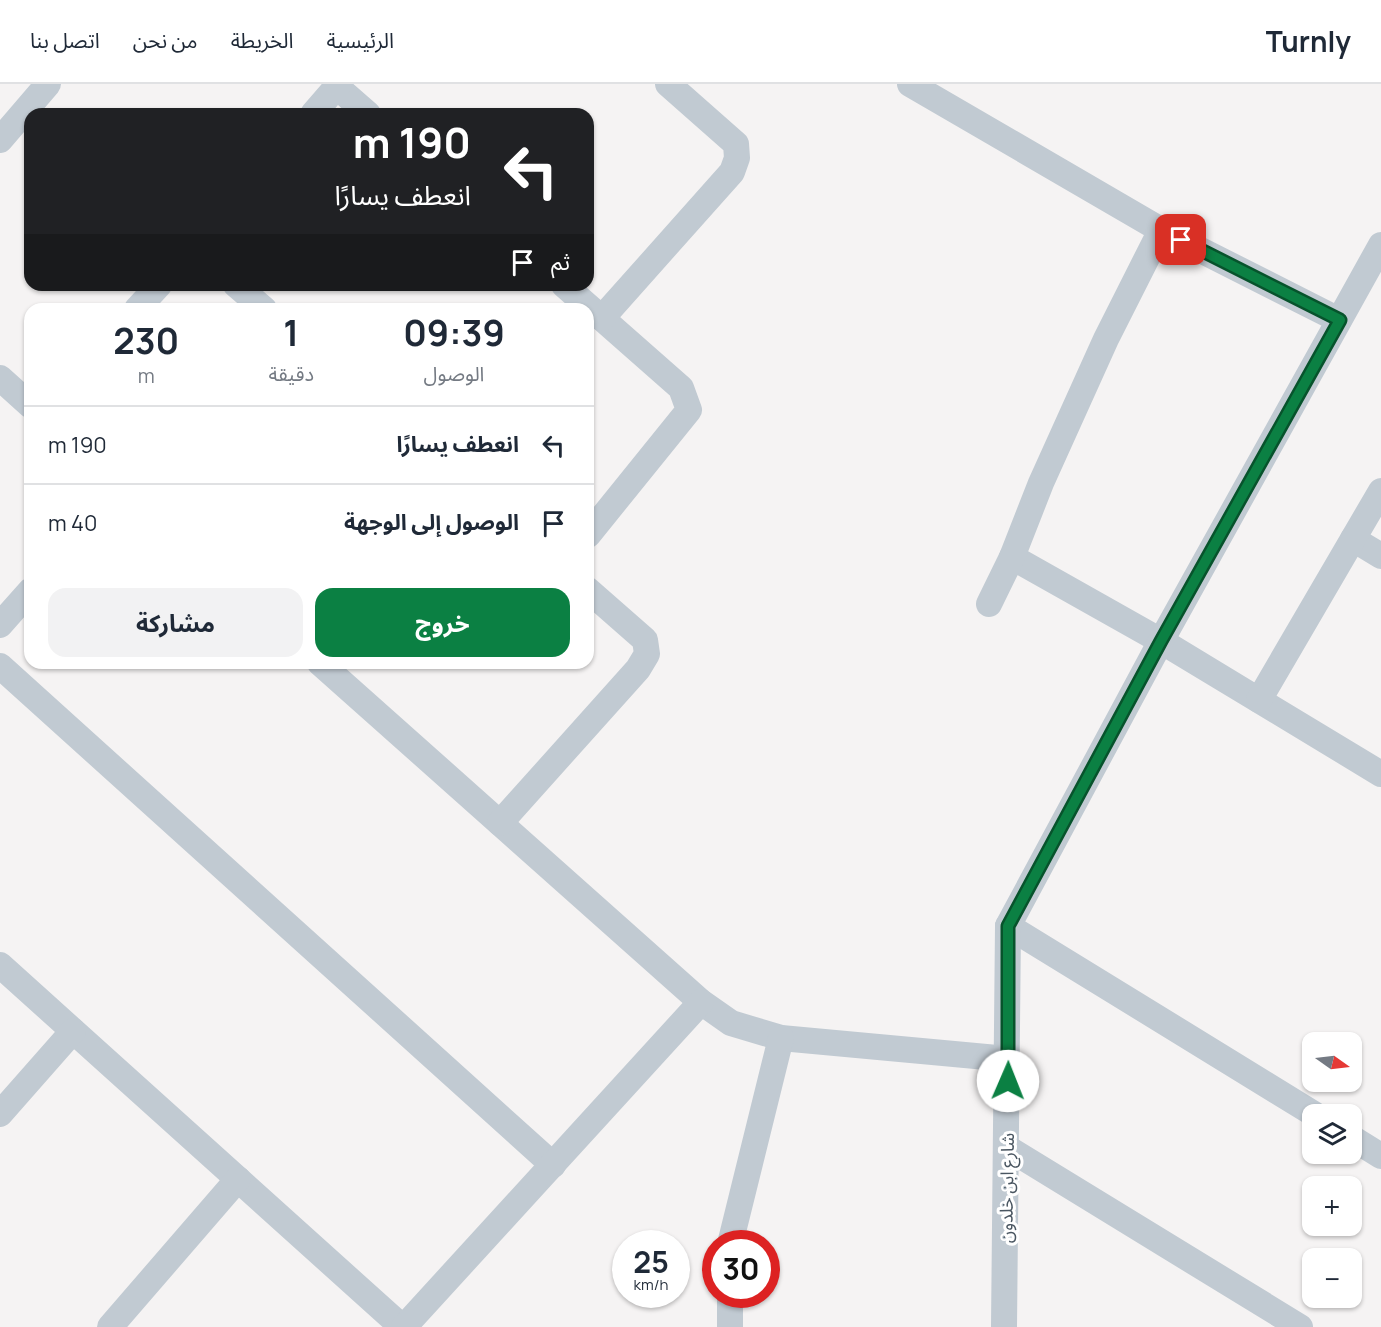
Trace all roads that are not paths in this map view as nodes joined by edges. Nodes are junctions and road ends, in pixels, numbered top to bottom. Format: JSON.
{"nodes":[{"id":1,"x":48,"y":84,"type":"edge"},
{"id":2,"x":668,"y":84,"type":"edge"},
{"id":3,"x":910,"y":84,"type":"edge"},
{"id":4,"x":338,"y":85,"type":"edge"},
{"id":5,"x":27,"y":108,"type":"edge"},
{"id":6,"x":318,"y":108,"type":"edge"},
{"id":7,"x":362,"y":108,"type":"edge"},
{"id":8,"x":24,"y":112,"type":"edge"},
{"id":9,"x":0,"y":140,"type":"edge"},
{"id":10,"x":1161,"y":230,"type":"junction"},
{"id":11,"x":1381,"y":245,"type":"edge"},
{"id":12,"x":154,"y":291,"type":"edge"},
{"id":13,"x":243,"y":291,"type":"edge"},
{"id":14,"x":571,"y":291,"type":"edge"},
{"id":15,"x":143,"y":303,"type":"edge"},
{"id":16,"x":257,"y":303,"type":"edge"},
{"id":17,"x":585,"y":303,"type":"edge"},
{"id":18,"x":594,"y":311,"type":"edge"},
{"id":19,"x":602,"y":318,"type":"junction"},
{"id":20,"x":1340,"y":320,"type":"junction"},
{"id":21,"x":0,"y":378,"type":"edge"},
{"id":22,"x":24,"y":400,"type":"edge"},
{"id":23,"x":1381,"y":491,"type":"edge"},
{"id":24,"x":594,"y":528,"type":"edge"},
{"id":25,"x":1353,"y":539,"type":"junction"},
{"id":26,"x":1381,"y":556,"type":"edge"},
{"id":27,"x":1012,"y":557,"type":"junction"},
{"id":28,"x":594,"y":595,"type":"edge"},
{"id":29,"x":24,"y":598,"type":"edge"},
{"id":30,"x":988,"y":604,"type":"dead end"},
{"id":31,"x":0,"y":625,"type":"edge"},
{"id":32,"x":1161,"y":641,"type":"junction"},
{"id":33,"x":0,"y":666,"type":"edge"},
{"id":34,"x":327,"y":669,"type":"edge"},
{"id":35,"x":1259,"y":700,"type":"junction"},
{"id":36,"x":1381,"y":774,"type":"edge"},
{"id":37,"x":500,"y":824,"type":"junction"},
{"id":38,"x":1008,"y":926,"type":"junction"},
{"id":39,"x":0,"y":965,"type":"edge"},
{"id":40,"x":701,"y":1002,"type":"junction"},
{"id":41,"x":73,"y":1031,"type":"junction"},
{"id":42,"x":781,"y":1038,"type":"junction"},
{"id":43,"x":1008,"y":1059,"type":"junction"},
{"id":44,"x":1302,"y":1107,"type":"edge"},
{"id":45,"x":0,"y":1114,"type":"edge"},
{"id":46,"x":1362,"y":1144,"type":"edge"},
{"id":47,"x":1006,"y":1147,"type":"junction"},
{"id":48,"x":1381,"y":1156,"type":"edge"},
{"id":49,"x":553,"y":1165,"type":"junction"},
{"id":50,"x":238,"y":1179,"type":"junction"},
{"id":51,"x":733,"y":1230,"type":"edge"},
{"id":52,"x":730,"y":1308,"type":"edge"},
{"id":53,"x":110,"y":1327,"type":"edge"},
{"id":54,"x":403,"y":1327,"type":"edge"},
{"id":55,"x":730,"y":1327,"type":"edge"},
{"id":56,"x":1004,"y":1327,"type":"edge"},
{"id":57,"x":1300,"y":1327,"type":"edge"}],
"edges":[{"from":1,"to":5,"type":"street"},
{"from":2,"to":19,"type":"street"},
{"from":3,"to":10,"type":"street"},
{"from":4,"to":6,"type":"street"},
{"from":4,"to":7,"type":"street"},
{"from":8,"to":9,"type":"street"},
{"from":10,"to":20,"type":"street"},
{"from":10,"to":27,"type":"street"},
{"from":11,"to":20,"type":"street","name":"شارع ابن خلدون"},
{"from":12,"to":15,"type":"street"},
{"from":13,"to":16,"type":"street"},
{"from":14,"to":17,"type":"street"},
{"from":18,"to":19,"type":"street"},
{"from":19,"to":24,"type":"street"},
{"from":20,"to":32,"type":"street","name":"شارع ابن خلدون"},
{"from":21,"to":22,"type":"street"},
{"from":23,"to":25,"type":"street"},
{"from":25,"to":26,"type":"street"},
{"from":25,"to":35,"type":"street"},
{"from":27,"to":30,"type":"street"},
{"from":27,"to":32,"type":"street"},
{"from":28,"to":37,"type":"street"},
{"from":29,"to":31,"type":"street"},
{"from":32,"to":35,"type":"street"},
{"from":32,"to":38,"type":"street","name":"شارع ابن خلدون"},
{"from":33,"to":49,"type":"street"},
{"from":34,"to":37,"type":"street"},
{"from":35,"to":36,"type":"street"},
{"from":37,"to":40,"type":"street"},
{"from":38,"to":43,"type":"street","name":"شارع ابن خلدون"},
{"from":38,"to":44,"type":"street"},
{"from":39,"to":41,"type":"street"},
{"from":40,"to":42,"type":"street"},
{"from":40,"to":49,"type":"street"},
{"from":41,"to":45,"type":"street"},
{"from":41,"to":50,"type":"street"},
{"from":42,"to":43,"type":"street"},
{"from":42,"to":51,"type":"street"},
{"from":43,"to":47,"type":"street","name":"شارع ابن خلدون"},
{"from":46,"to":48,"type":"street"},
{"from":47,"to":56,"type":"street","name":"شارع ابن خلدون"},
{"from":47,"to":57,"type":"street"},
{"from":49,"to":54,"type":"street"},
{"from":50,"to":53,"type":"street"},
{"from":50,"to":54,"type":"street"},
{"from":52,"to":55,"type":"street"}]}
